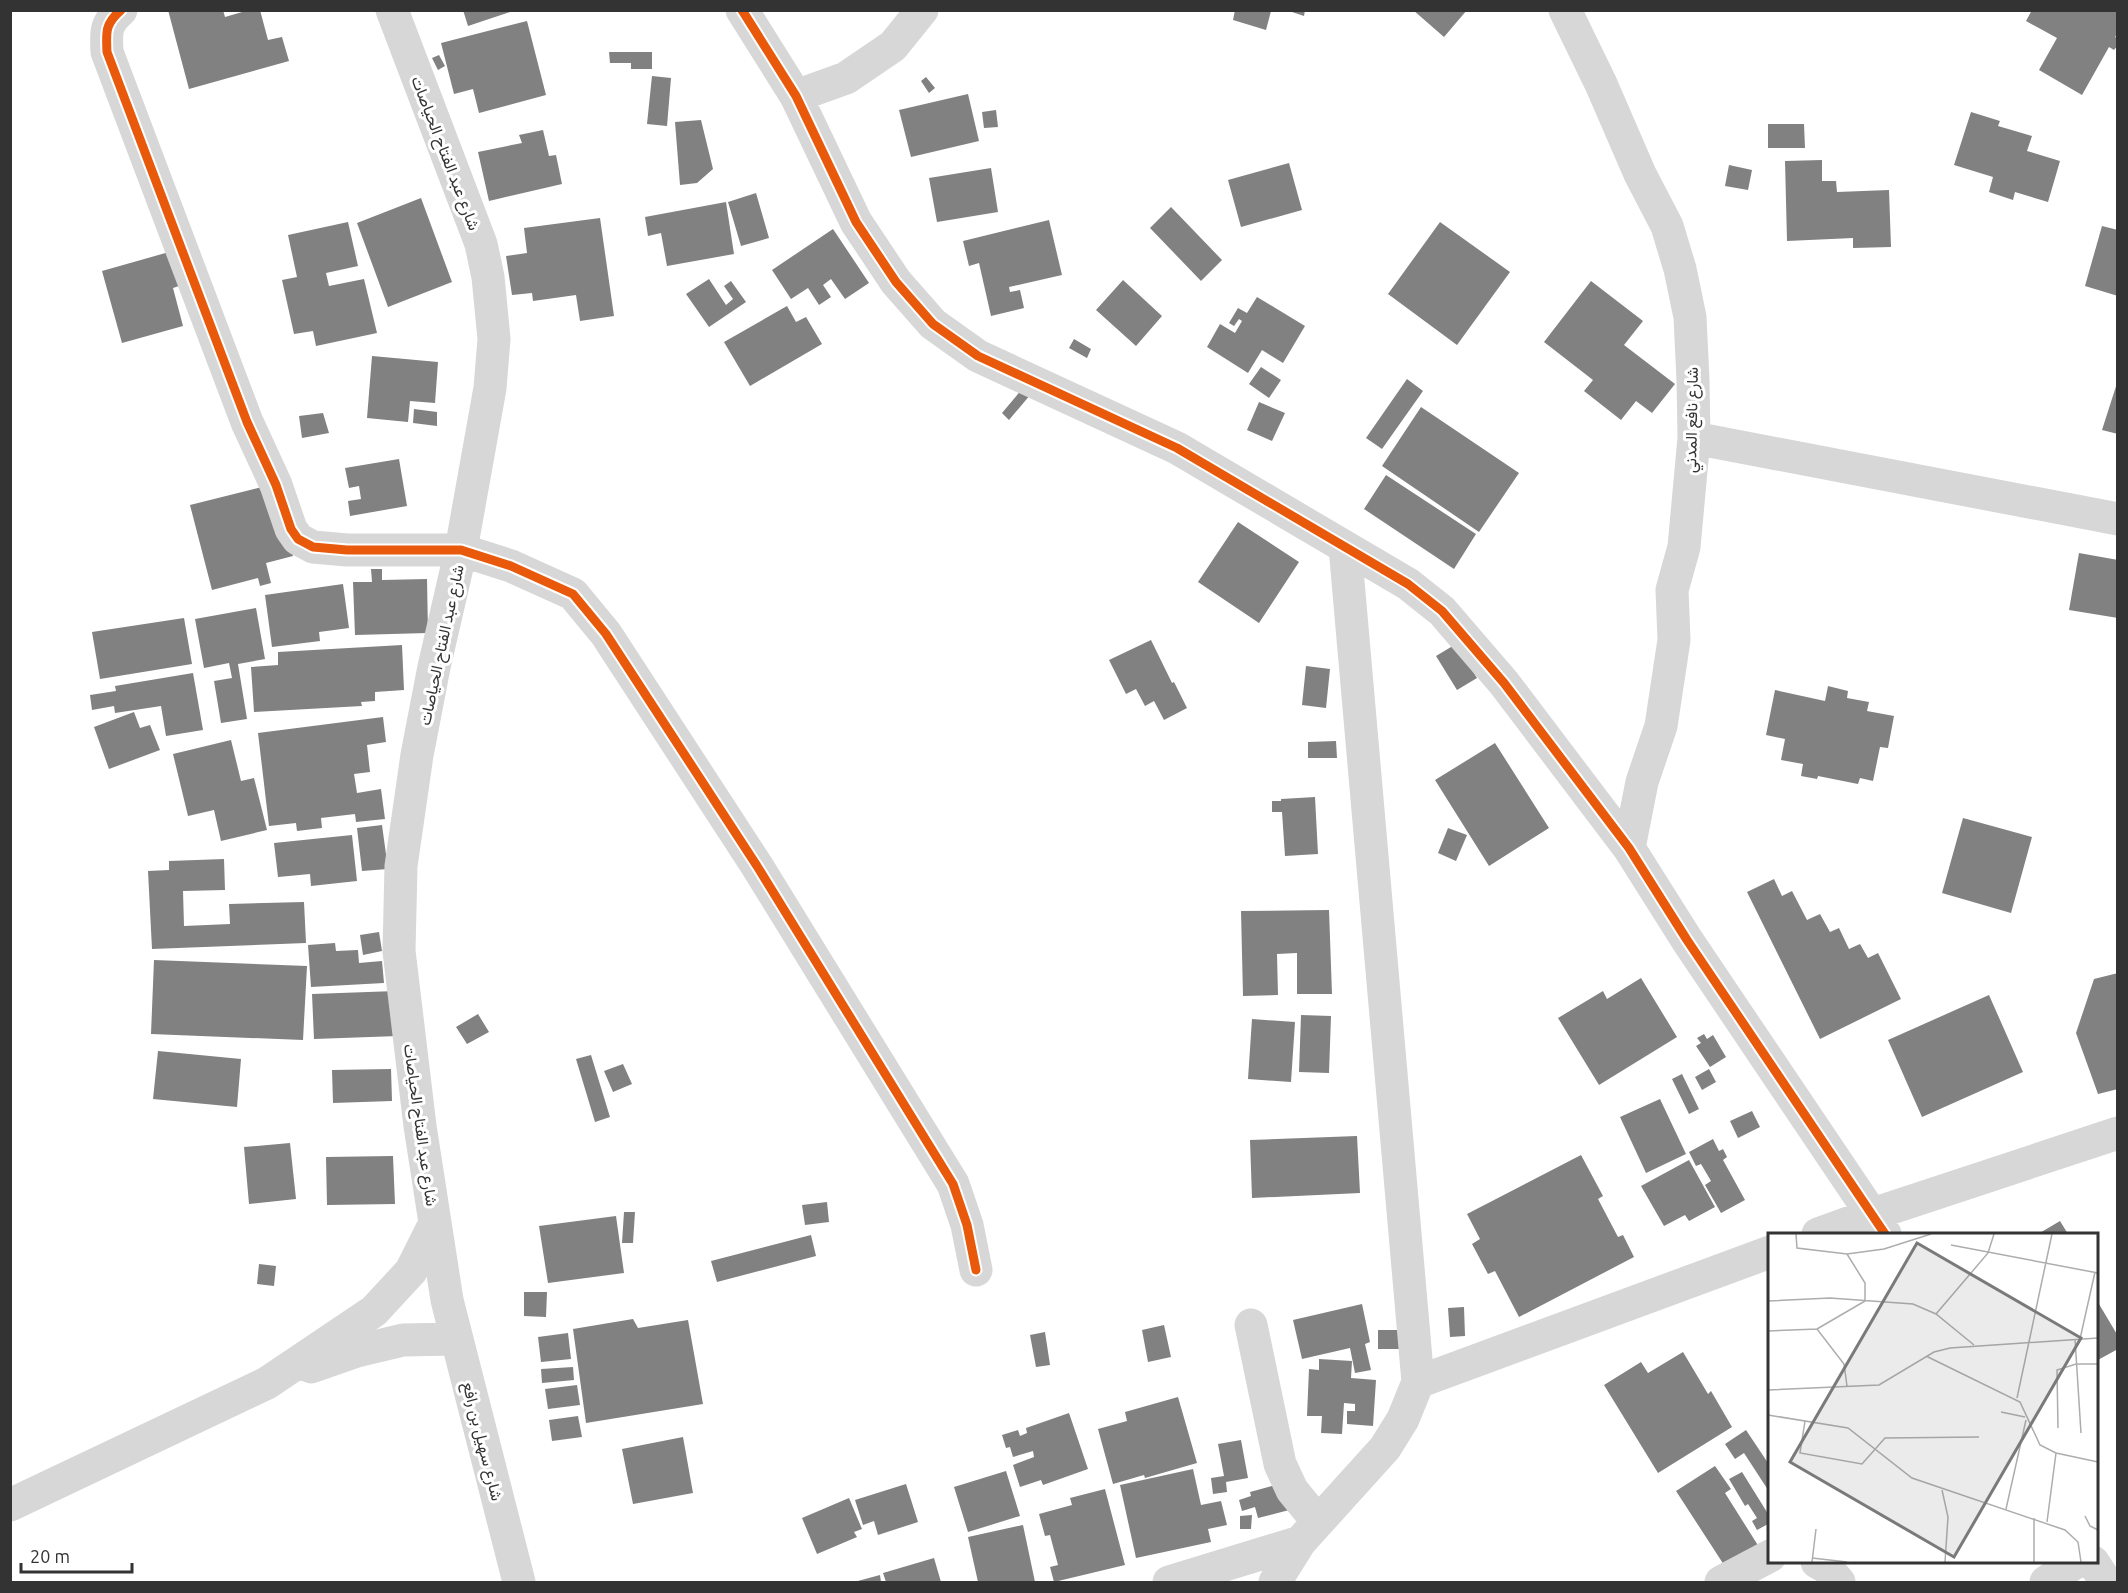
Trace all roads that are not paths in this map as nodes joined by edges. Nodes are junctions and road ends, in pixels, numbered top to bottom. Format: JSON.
{"nodes":[{"id":1,"x":121,"y":10,"type":"edge"},
{"id":2,"x":392,"y":10,"type":"edge"},
{"id":3,"x":742,"y":10,"type":"edge"},
{"id":4,"x":922,"y":10,"type":"edge"},
{"id":5,"x":1565,"y":10,"type":"edge"},
{"id":6,"x":796,"y":96,"type":"junction"},
{"id":7,"x":1694,"y":438,"type":"junction"},
{"id":8,"x":2118,"y":519,"type":"edge"},
{"id":9,"x":1345,"y":547,"type":"junction"},
{"id":10,"x":461,"y":550,"type":"junction"},
{"id":11,"x":1629,"y":848,"type":"junction"},
{"id":12,"x":2118,"y":1133,"type":"edge"},
{"id":13,"x":435,"y":1223,"type":"junction"},
{"id":14,"x":1879,"y":1224,"type":"edge"},
{"id":15,"x":1824,"y":1233,"type":"edge"},
{"id":16,"x":1768,"y":1253,"type":"edge"},
{"id":17,"x":976,"y":1270,"type":"dead end"},
{"id":18,"x":447,"y":1300,"type":"joint"},
{"id":19,"x":1251,"y":1325,"type":"dead end"},
{"id":20,"x":457,"y":1339,"type":"junction"},
{"id":21,"x":1418,"y":1382,"type":"junction"},
{"id":22,"x":267,"y":1383,"type":"junction"},
{"id":23,"x":10,"y":1505,"type":"edge"},
{"id":24,"x":1309,"y":1532,"type":"junction"},
{"id":25,"x":1768,"y":1557,"type":"edge"},
{"id":26,"x":1819,"y":1563,"type":"edge"},
{"id":27,"x":2074,"y":1563,"type":"edge"},
{"id":28,"x":2094,"y":1563,"type":"edge"},
{"id":29,"x":519,"y":1582,"type":"edge"},
{"id":30,"x":1169,"y":1582,"type":"edge"},
{"id":31,"x":1275,"y":1582,"type":"edge"},
{"id":32,"x":1721,"y":1582,"type":"edge"},
{"id":33,"x":1839,"y":1582,"type":"edge"},
{"id":34,"x":2046,"y":1582,"type":"edge"},
{"id":35,"x":2106,"y":1582,"type":"edge"}],
"edges":[{"from":1,"to":10,"type":"street"},
{"from":2,"to":10,"type":"street","name":"شارع عبد الفتاح الحياصات"},
{"from":3,"to":6,"type":"street"},
{"from":4,"to":6,"type":"street"},
{"from":5,"to":7,"type":"street","name":"شارع نافع المدني"},
{"from":6,"to":9,"type":"street"},
{"from":7,"to":8,"type":"street"},
{"from":7,"to":11,"type":"street","name":"شارع نافع المدني"},
{"from":9,"to":11,"type":"street"},
{"from":9,"to":21,"type":"street"},
{"from":10,"to":13,"type":"street","name":"شارع عبد الفتاح الحياصات"},
{"from":10,"to":17,"type":"street"},
{"from":11,"to":14,"type":"street"},
{"from":12,"to":14,"type":"street"},
{"from":13,"to":18,"type":"street","name":"شارع عبد الفتاح الحياصات"},
{"from":13,"to":22,"type":"street","name":"شارع عبد الفتاح الحياصات"},
{"from":14,"to":15,"type":"street"},
{"from":16,"to":21,"type":"street"},
{"from":18,"to":20,"type":"street","name":"شارع سهيل بن رافع"},
{"from":19,"to":24,"type":"street"},
{"from":20,"to":22,"type":"street"},
{"from":20,"to":29,"type":"street","name":"شارع سهيل بن رافع"},
{"from":21,"to":24,"type":"street"},
{"from":22,"to":23,"type":"street","name":"شارع عبد الفتاح الحياصات"},
{"from":24,"to":30,"type":"street"},
{"from":24,"to":31,"type":"street"},
{"from":25,"to":32,"type":"street"},
{"from":26,"to":33,"type":"street"},
{"from":27,"to":34,"type":"street"},
{"from":28,"to":35,"type":"street"}]}
